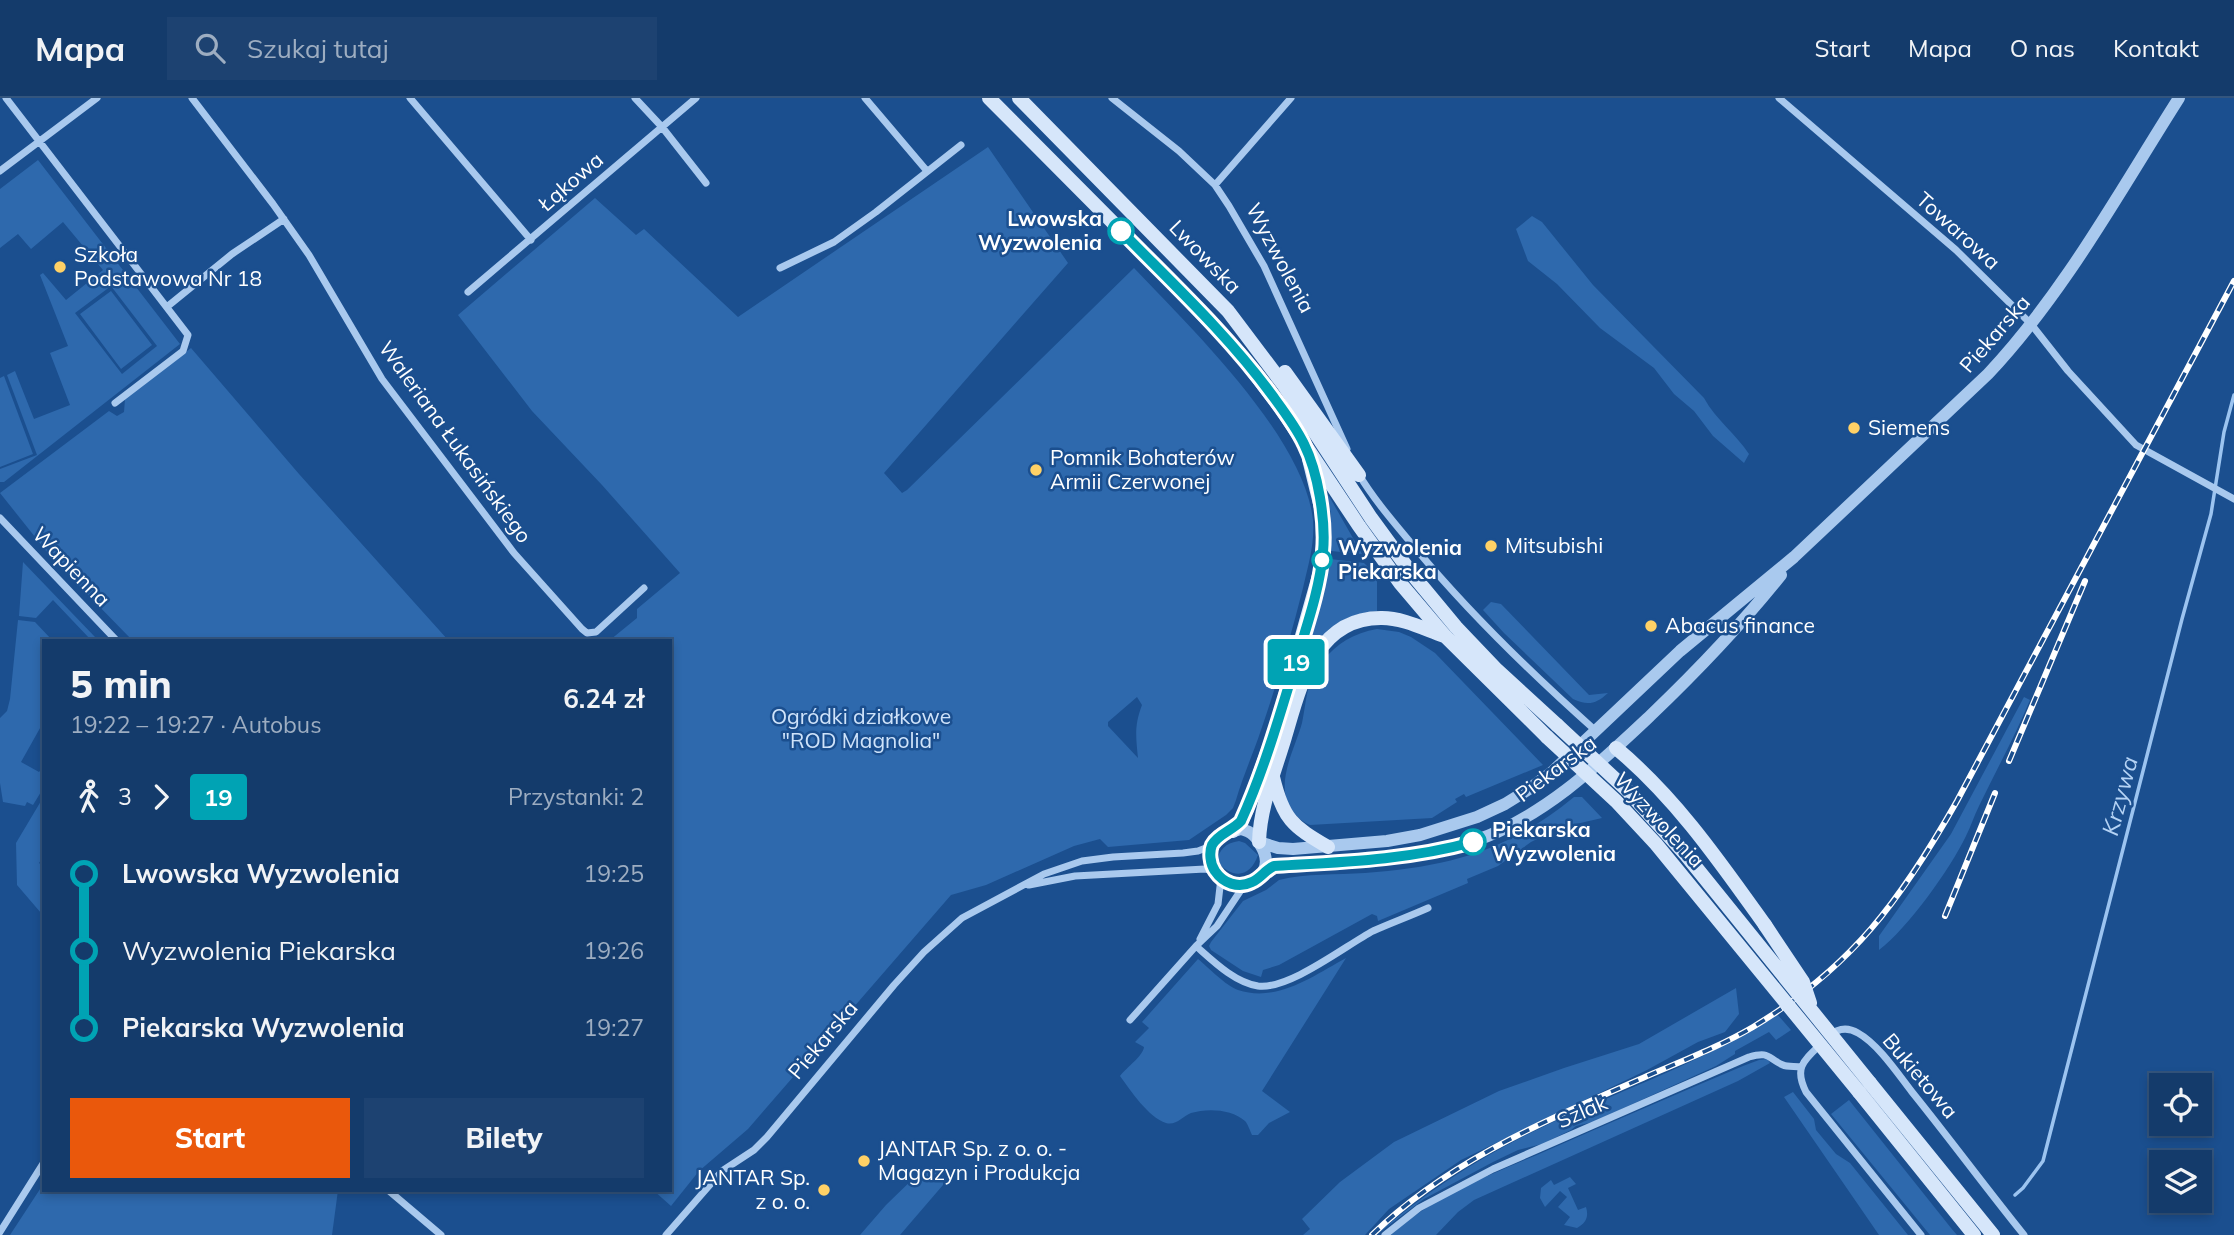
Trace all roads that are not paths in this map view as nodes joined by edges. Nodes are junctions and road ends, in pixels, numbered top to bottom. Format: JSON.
{"nodes":[{"id":1,"x":6,"y":98,"type":"edge"},
{"id":2,"x":97,"y":98,"type":"edge"},
{"id":3,"x":192,"y":98,"type":"edge"},
{"id":4,"x":410,"y":98,"type":"edge"},
{"id":5,"x":635,"y":98,"type":"edge"},
{"id":6,"x":696,"y":98,"type":"edge"},
{"id":7,"x":865,"y":98,"type":"edge"},
{"id":8,"x":989,"y":98,"type":"edge"},
{"id":9,"x":1019,"y":98,"type":"edge"},
{"id":10,"x":1112,"y":98,"type":"edge"},
{"id":11,"x":1291,"y":98,"type":"edge"},
{"id":12,"x":1779,"y":98,"type":"edge"},
{"id":13,"x":2179,"y":98,"type":"edge"},
{"id":14,"x":662,"y":127,"type":"junction"},
{"id":15,"x":40,"y":141,"type":"junction"},
{"id":16,"x":961,"y":145,"type":"dead end"},
{"id":17,"x":0,"y":171,"type":"edge"},
{"id":18,"x":927,"y":171,"type":"junction"},
{"id":19,"x":706,"y":183,"type":"dead end"},
{"id":20,"x":1215,"y":185,"type":"junction"},
{"id":21,"x":284,"y":219,"type":"junction"},
{"id":22,"x":531,"y":240,"type":"junction"},
{"id":23,"x":780,"y":268,"type":"dead end"},
{"id":24,"x":468,"y":292,"type":"dead end"},
{"id":25,"x":168,"y":306,"type":"junction"},
{"id":26,"x":2031,"y":324,"type":"junction"},
{"id":27,"x":1256,"y":346,"type":"junction"},
{"id":28,"x":116,"y":403,"type":"dead end"},
{"id":29,"x":1304,"y":444,"type":"junction"},
{"id":30,"x":1336,"y":466,"type":"joint"},
{"id":31,"x":1359,"y":475,"type":"junction"},
{"id":32,"x":2234,"y":499,"type":"edge"},
{"id":33,"x":0,"y":518,"type":"edge"},
{"id":34,"x":1794,"y":557,"type":"junction"},
{"id":35,"x":644,"y":588,"type":"dead end"},
{"id":36,"x":1445,"y":636,"type":"junction"},
{"id":37,"x":115,"y":639,"type":"edge"},
{"id":38,"x":1596,"y":731,"type":"junction"},
{"id":39,"x":1616,"y":748,"type":"junction"},
{"id":40,"x":1273,"y":776,"type":"junction"},
{"id":41,"x":1233,"y":831,"type":"junction"},
{"id":42,"x":1259,"y":842,"type":"junction"},
{"id":43,"x":1211,"y":846,"type":"junction"},
{"id":44,"x":1328,"y":846,"type":"junction"},
{"id":45,"x":1265,"y":870,"type":"junction"},
{"id":46,"x":1218,"y":875,"type":"junction"},
{"id":47,"x":1246,"y":884,"type":"junction"},
{"id":48,"x":1022,"y":886,"type":"junction"},
{"id":49,"x":1428,"y":908,"type":"dead end"},
{"id":50,"x":1196,"y":946,"type":"junction"},
{"id":51,"x":1814,"y":1014,"type":"junction"},
{"id":52,"x":1130,"y":1020,"type":"dead end"},
{"id":53,"x":1801,"y":1067,"type":"junction"},
{"id":54,"x":1864,"y":1087,"type":"junction"},
{"id":55,"x":42,"y":1165,"type":"edge"},
{"id":56,"x":390,"y":1192,"type":"edge"},
{"id":57,"x":0,"y":1232,"type":"edge"},
{"id":58,"x":440,"y":1235,"type":"edge"},
{"id":59,"x":666,"y":1235,"type":"edge"},
{"id":60,"x":1385,"y":1235,"type":"edge"},
{"id":61,"x":1921,"y":1235,"type":"edge"},
{"id":62,"x":1974,"y":1235,"type":"edge"},
{"id":63,"x":1993,"y":1235,"type":"edge"},
{"id":64,"x":2024,"y":1235,"type":"edge"}],
"edges":[{"from":1,"to":15,"type":"street"},
{"from":2,"to":15,"type":"street"},
{"from":3,"to":21,"type":"street","name":"Waleriana Łukasińskiego"},
{"from":4,"to":22,"type":"street"},
{"from":5,"to":14,"type":"street"},
{"from":6,"to":14,"type":"street","name":"Łąkowa"},
{"from":7,"to":18,"type":"street"},
{"from":8,"to":29,"type":"main road","name":"Lwowska"},
{"from":9,"to":27,"type":"main road","name":"Lwowska"},
{"from":10,"to":20,"type":"street","name":"Wyzwolenia"},
{"from":11,"to":20,"type":"street"},
{"from":12,"to":26,"type":"street","name":"Towarowa"},
{"from":13,"to":26,"type":"street","name":"Piekarska"},
{"from":14,"to":19,"type":"street"},
{"from":14,"to":22,"type":"street","name":"Łąkowa"},
{"from":15,"to":17,"type":"street"},
{"from":15,"to":25,"type":"street"},
{"from":16,"to":18,"type":"street"},
{"from":18,"to":23,"type":"street"},
{"from":20,"to":31,"type":"street","name":"Wyzwolenia"},
{"from":21,"to":25,"type":"street"},
{"from":21,"to":35,"type":"street","name":"Waleriana Łukasińskiego"},
{"from":22,"to":24,"type":"street","name":"Łąkowa"},
{"from":25,"to":28,"type":"street"},
{"from":26,"to":32,"type":"street","name":"Towarowa"},
{"from":26,"to":34,"type":"street","name":"Piekarska"},
{"from":27,"to":30,"type":"main road","name":"Lwowska"},
{"from":27,"to":31,"type":"main road"},
{"from":29,"to":36,"type":"main road","name":"Wyzwolenia"},
{"from":29,"to":41,"type":"main road"},
{"from":30,"to":51,"type":"main road","name":"Wyzwolenia","bridge":true},
{"from":31,"to":38,"type":"street","name":"Wyzwolenia"},
{"from":33,"to":37,"type":"street","name":"Wapienna"},
{"from":34,"to":38,"type":"street","name":"Piekarska"},
{"from":34,"to":39,"type":"street","name":"Piekarska"},
{"from":36,"to":40,"type":"main road"},
{"from":36,"to":54,"type":"main road","name":"Wyzwolenia","bridge":true},
{"from":38,"to":39,"type":"street"},
{"from":38,"to":44,"type":"street","name":"Piekarska"},
{"from":39,"to":45,"type":"street","name":"Piekarska"},
{"from":39,"to":51,"type":"main road","bridge":true},
{"from":40,"to":42,"type":"main road"},
{"from":40,"to":44,"type":"main road"},
{"from":41,"to":42,"type":"street"},
{"from":41,"to":43,"type":"street"},
{"from":42,"to":44,"type":"street","name":"Piekarska"},
{"from":42,"to":45,"type":"street"},
{"from":43,"to":46,"type":"street"},
{"from":43,"to":48,"type":"street","name":"Piekarska"},
{"from":45,"to":47,"type":"street"},
{"from":46,"to":47,"type":"street"},
{"from":46,"to":48,"type":"street","name":"Piekarska"},
{"from":46,"to":50,"type":"street"},
{"from":47,"to":50,"type":"street"},
{"from":48,"to":59,"type":"street","name":"Piekarska"},
{"from":49,"to":50,"type":"street"},
{"from":50,"to":52,"type":"street"},
{"from":51,"to":54,"type":"main road","name":"Wyzwolenia","bridge":true},
{"from":53,"to":60,"type":"street","name":"Szlak"},
{"from":53,"to":61,"type":"street"},
{"from":53,"to":64,"type":"street","name":"Bukietowa"},
{"from":54,"to":62,"type":"main road","name":"Wyzwolenia"},
{"from":54,"to":63,"type":"main road","name":"Wyzwolenia"},
{"from":55,"to":57,"type":"street"},
{"from":56,"to":58,"type":"street"}]}
